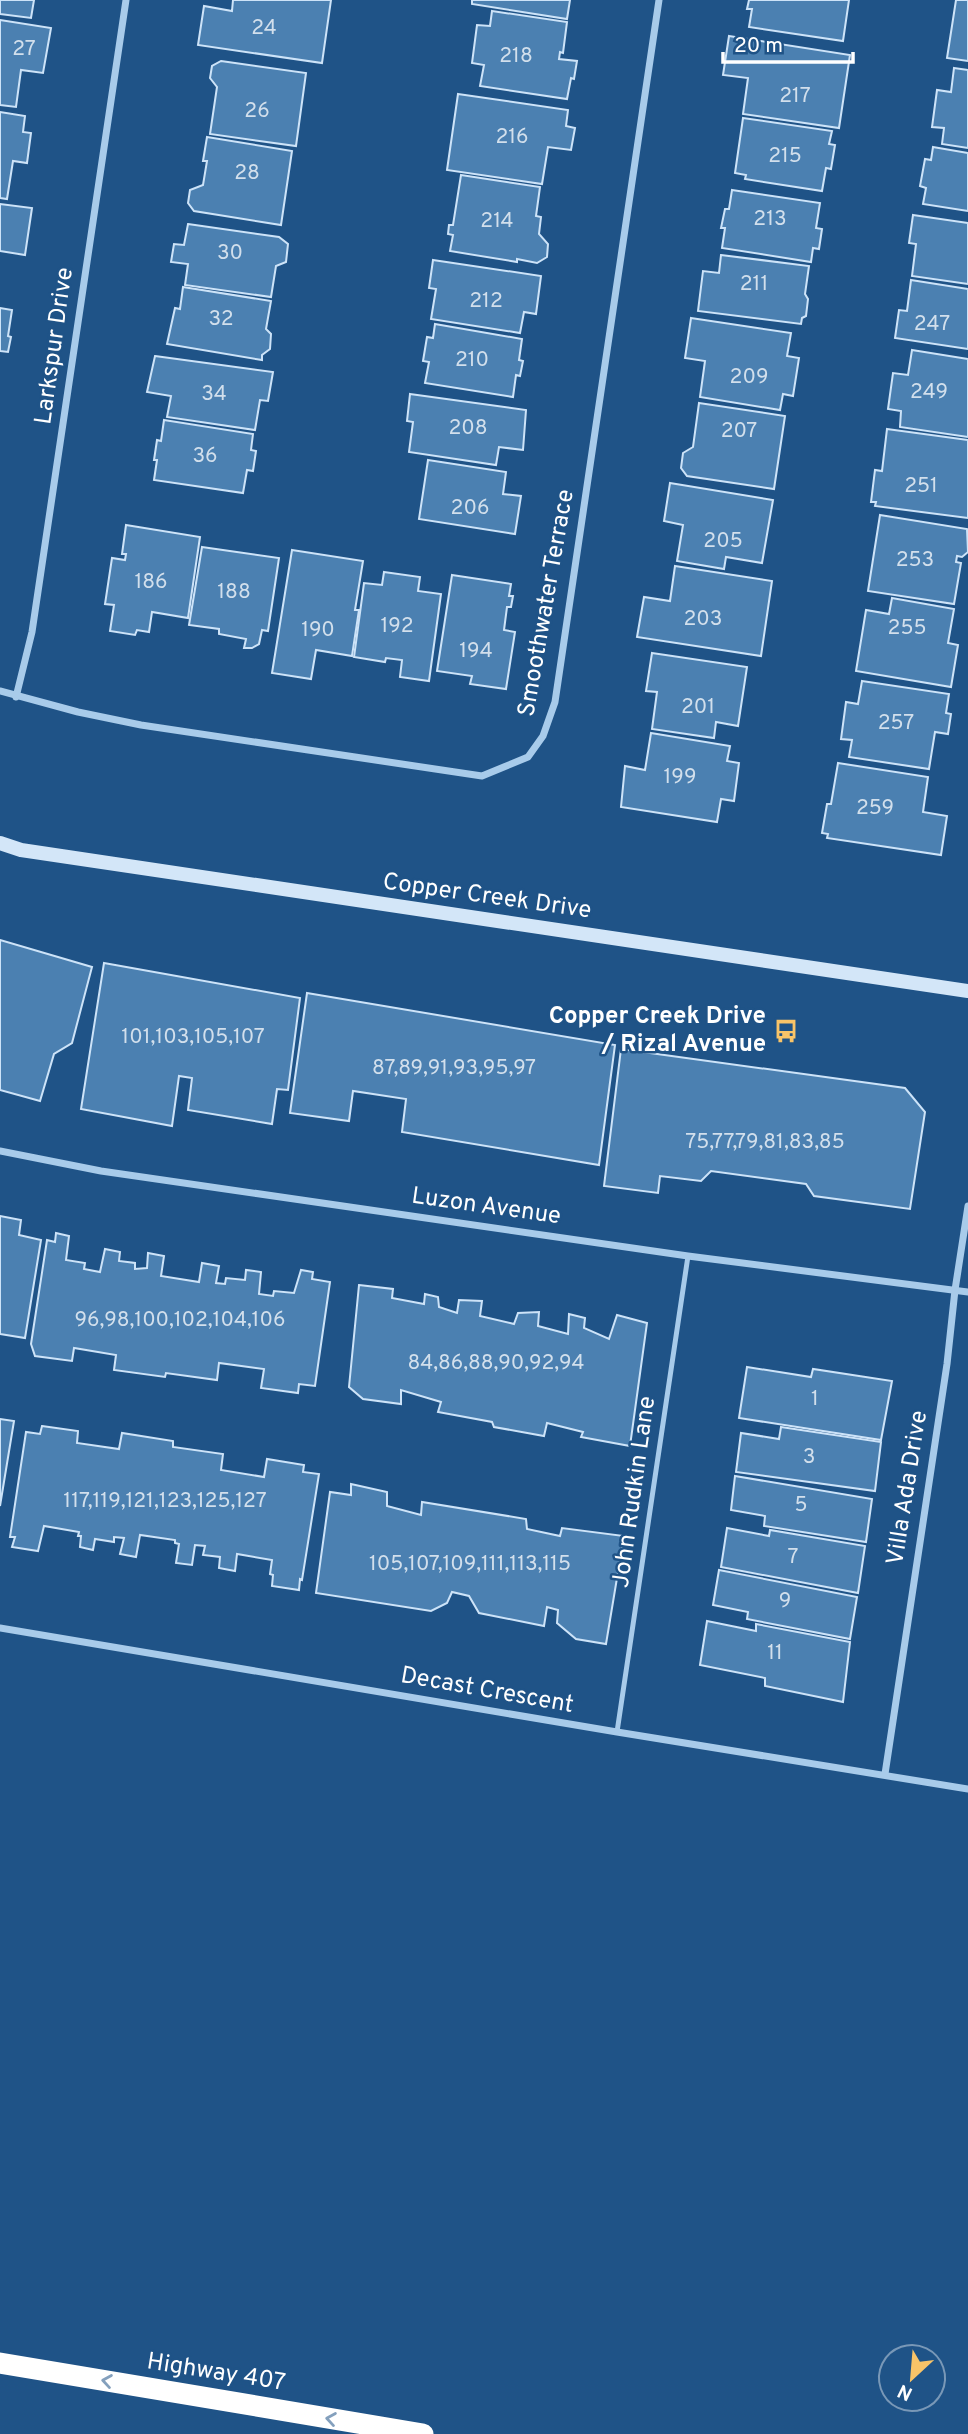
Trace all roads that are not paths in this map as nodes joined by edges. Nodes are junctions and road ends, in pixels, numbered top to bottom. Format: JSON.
{"nodes":[{"id":1,"x":126,"y":0,"type":"edge"},
{"id":2,"x":659,"y":0,"type":"edge"},
{"id":3,"x":0,"y":691,"type":"edge"},
{"id":4,"x":16,"y":697,"type":"junction"},
{"id":5,"x":0,"y":843,"type":"edge"},
{"id":6,"x":968,"y":991,"type":"edge"},
{"id":7,"x":0,"y":1151,"type":"edge"},
{"id":8,"x":968,"y":1206,"type":"edge"},
{"id":9,"x":688,"y":1256,"type":"junction"},
{"id":10,"x":955,"y":1290,"type":"junction"},
{"id":11,"x":968,"y":1292,"type":"edge"},
{"id":12,"x":0,"y":1628,"type":"edge"},
{"id":13,"x":617,"y":1732,"type":"junction"},
{"id":14,"x":885,"y":1774,"type":"junction"},
{"id":15,"x":968,"y":1788,"type":"edge"},
{"id":16,"x":0,"y":2363,"type":"edge"},
{"id":17,"x":423,"y":2434,"type":"edge"}],
"edges":[{"from":1,"to":4,"type":"street","name":"Larkspur Drive"},
{"from":2,"to":4,"type":"street","name":"Smoothwater Terrace"},
{"from":3,"to":4,"type":"street","name":"Smoothwater Terrace"},
{"from":5,"to":6,"type":"street","name":"Copper Creek Drive"},
{"from":7,"to":9,"type":"street","name":"Luzon Avenue"},
{"from":8,"to":10,"type":"street","name":"Villa Ada Drive"},
{"from":9,"to":10,"type":"street","name":"Luzon Avenue"},
{"from":9,"to":13,"type":"lane","name":"John Rudkin Lane"},
{"from":10,"to":11,"type":"street","name":"Luzon Avenue"},
{"from":10,"to":14,"type":"street","name":"Villa Ada Drive"},
{"from":12,"to":13,"type":"street","name":"Decast Crescent"},
{"from":13,"to":14,"type":"street","name":"Decast Crescent"},
{"from":14,"to":15,"type":"street","name":"Decast Crescent"},
{"from":17,"to":16,"type":"highway","name":"Highway 407","one_way":true}]}
